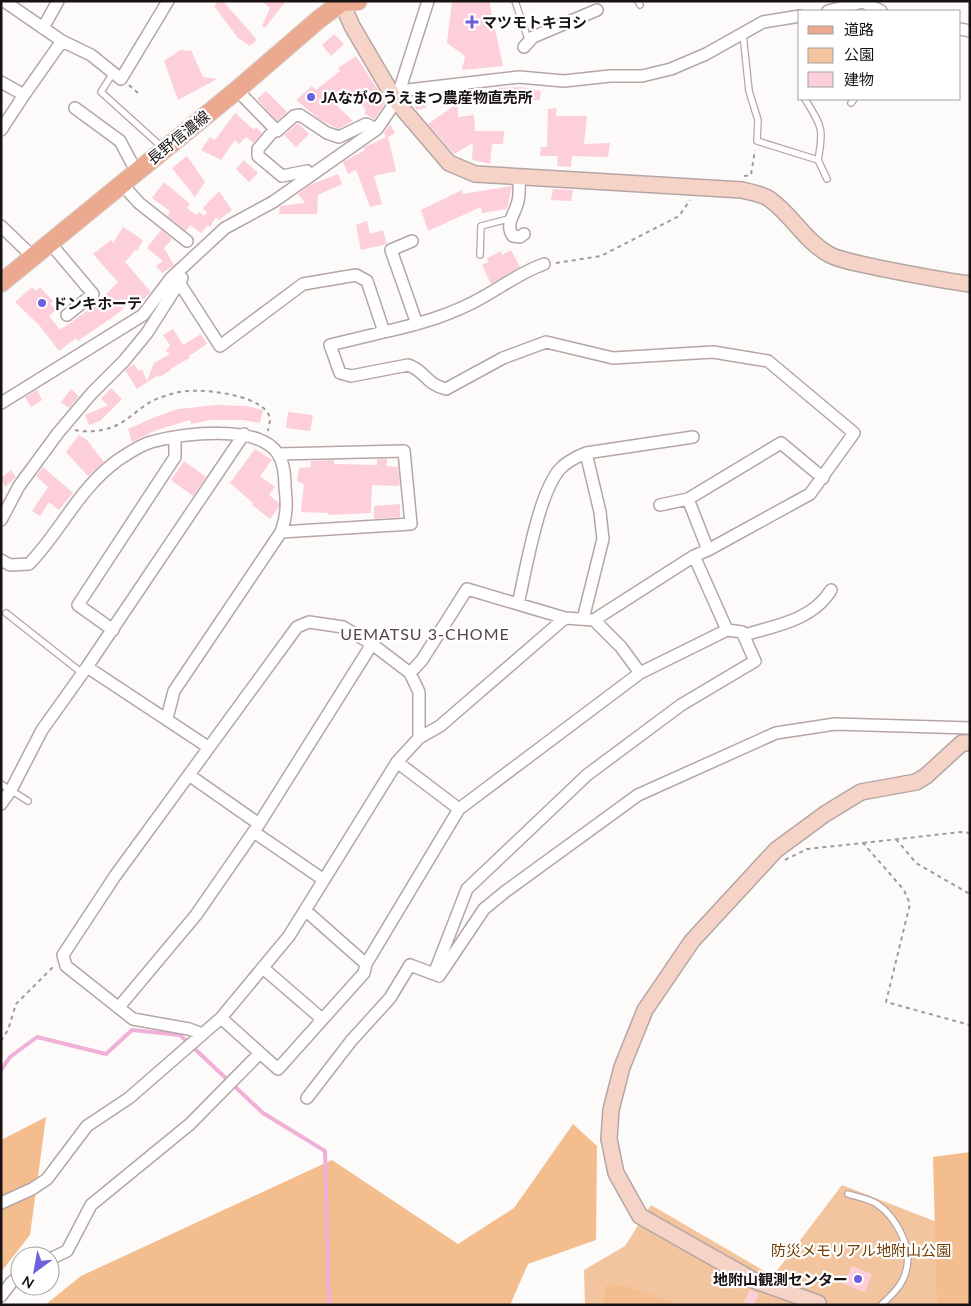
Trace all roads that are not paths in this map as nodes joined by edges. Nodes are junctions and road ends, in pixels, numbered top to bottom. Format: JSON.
{"nodes":[{"id":1,"x":4,"y":1,"type":"edge"},
{"id":2,"x":58,"y":1,"type":"edge"},
{"id":3,"x":168,"y":1,"type":"edge"},
{"id":4,"x":346,"y":1,"type":"edge"},
{"id":5,"x":428,"y":1,"type":"edge"},
{"id":6,"x":515,"y":1,"type":"edge"},
{"id":7,"x":864,"y":1,"type":"edge"},
{"id":8,"x":597,"y":10,"type":"dead end"},
{"id":9,"x":832,"y":10,"type":"edge"},
{"id":10,"x":879,"y":10,"type":"edge"},
{"id":11,"x":798,"y":16,"type":"edge"},
{"id":12,"x":43,"y":28,"type":"junction"},
{"id":13,"x":744,"y":34,"type":"junction"},
{"id":14,"x":62,"y":41,"type":"junction"},
{"id":15,"x":526,"y":45,"type":"joint"},
{"id":16,"x":114,"y":73,"type":"junction"},
{"id":17,"x":1,"y":82,"type":"edge"},
{"id":18,"x":237,"y":90,"type":"junction"},
{"id":19,"x":24,"y":96,"type":"junction"},
{"id":20,"x":398,"y":96,"type":"junction"},
{"id":21,"x":806,"y":100,"type":"edge"},
{"id":22,"x":75,"y":108,"type":"dead end"},
{"id":23,"x":275,"y":128,"type":"junction"},
{"id":24,"x":377,"y":129,"type":"junction"},
{"id":25,"x":1,"y":130,"type":"edge"},
{"id":26,"x":163,"y":148,"type":"junction"},
{"id":27,"x":818,"y":160,"type":"junction"},
{"id":28,"x":136,"y":171,"type":"junction"},
{"id":29,"x":310,"y":176,"type":"junction"},
{"id":30,"x":519,"y":176,"type":"junction"},
{"id":31,"x":828,"y":179,"type":"dead end"},
{"id":32,"x":121,"y":183,"type":"junction"},
{"id":33,"x":512,"y":218,"type":"junction"},
{"id":34,"x":1,"y":226,"type":"edge"},
{"id":35,"x":524,"y":234,"type":"dead end"},
{"id":36,"x":187,"y":241,"type":"dead end"},
{"id":37,"x":412,"y":241,"type":"dead end"},
{"id":38,"x":50,"y":243,"type":"junction"},
{"id":39,"x":480,"y":255,"type":"dead end"},
{"id":40,"x":33,"y":257,"type":"junction"},
{"id":41,"x":544,"y":264,"type":"road end"},
{"id":42,"x":187,"y":265,"type":"junction"},
{"id":43,"x":1,"y":283,"type":"edge"},
{"id":44,"x":180,"y":284,"type":"junction"},
{"id":45,"x":970,"y":284,"type":"edge"},
{"id":46,"x":67,"y":315,"type":"dead end"},
{"id":47,"x":417,"y":324,"type":"junction"},
{"id":48,"x":384,"y":332,"type":"junction"},
{"id":49,"x":1,"y":403,"type":"edge"},
{"id":50,"x":244,"y":434,"type":"junction"},
{"id":51,"x":693,"y":437,"type":"dead end"},
{"id":52,"x":175,"y":438,"type":"junction"},
{"id":53,"x":586,"y":453,"type":"junction"},
{"id":54,"x":278,"y":454,"type":"junction"},
{"id":55,"x":822,"y":478,"type":"junction"},
{"id":56,"x":688,"y":499,"type":"junction"},
{"id":57,"x":660,"y":505,"type":"dead end"},
{"id":58,"x":1,"y":520,"type":"edge"},
{"id":59,"x":281,"y":532,"type":"junction"},
{"id":60,"x":708,"y":550,"type":"junction"},
{"id":61,"x":694,"y":556,"type":"junction"},
{"id":62,"x":1,"y":560,"type":"edge"},
{"id":63,"x":831,"y":590,"type":"dead end"},
{"id":64,"x":518,"y":604,"type":"junction"},
{"id":65,"x":6,"y":614,"type":"dead end"},
{"id":66,"x":565,"y":618,"type":"junction"},
{"id":67,"x":589,"y":620,"type":"junction"},
{"id":68,"x":113,"y":630,"type":"junction"},
{"id":69,"x":727,"y":630,"type":"junction"},
{"id":70,"x":744,"y":635,"type":"junction"},
{"id":71,"x":372,"y":644,"type":"junction"},
{"id":72,"x":85,"y":670,"type":"junction"},
{"id":73,"x":640,"y":672,"type":"junction"},
{"id":74,"x":410,"y":673,"type":"junction"},
{"id":75,"x":167,"y":718,"type":"junction"},
{"id":76,"x":970,"y":728,"type":"edge"},
{"id":77,"x":419,"y":738,"type":"junction"},
{"id":78,"x":970,"y":743,"type":"edge"},
{"id":79,"x":208,"y":747,"type":"junction"},
{"id":80,"x":397,"y":762,"type":"junction"},
{"id":81,"x":189,"y":775,"type":"junction"},
{"id":82,"x":6,"y":787,"type":"edge"},
{"id":83,"x":28,"y":801,"type":"dead end"},
{"id":84,"x":1,"y":804,"type":"edge"},
{"id":85,"x":459,"y":809,"type":"junction"},
{"id":86,"x":256,"y":828,"type":"junction"},
{"id":87,"x":324,"y":880,"type":"junction"},
{"id":88,"x":305,"y":910,"type":"junction"},
{"id":89,"x":366,"y":964,"type":"junction"},
{"id":90,"x":263,"y":968,"type":"junction"},
{"id":91,"x":434,"y":974,"type":"junction"},
{"id":92,"x":119,"y":1007,"type":"junction"},
{"id":93,"x":220,"y":1018,"type":"junction"},
{"id":94,"x":322,"y":1020,"type":"junction"},
{"id":95,"x":202,"y":1034,"type":"junction"},
{"id":96,"x":260,"y":1052,"type":"junction"},
{"id":97,"x":307,"y":1098,"type":"dead end"},
{"id":98,"x":848,"y":1194,"type":"dead end"},
{"id":99,"x":1,"y":1203,"type":"edge"},
{"id":100,"x":60,"y":1254,"type":"edge"},
{"id":101,"x":10,"y":1284,"type":"edge"},
{"id":102,"x":1,"y":1296,"type":"edge"},
{"id":103,"x":819,"y":1304,"type":"edge"},
{"id":104,"x":881,"y":1305,"type":"edge"}],
"edges":[{"from":1,"to":12,"type":"street"},
{"from":2,"to":12,"type":"street"},
{"from":3,"to":16,"type":"street"},
{"from":4,"to":18,"type":"main road","name":"長野信濃線"},
{"from":4,"to":20,"type":"street"},
{"from":5,"to":20,"type":"street"},
{"from":6,"to":15,"type":"lane"},
{"from":7,"to":9,"type":"street"},
{"from":7,"to":10,"type":"street"},
{"from":8,"to":15,"type":"street"},
{"from":11,"to":13,"type":"street"},
{"from":12,"to":14,"type":"street"},
{"from":13,"to":20,"type":"street"},
{"from":13,"to":27,"type":"lane"},
{"from":14,"to":16,"type":"street"},
{"from":14,"to":19,"type":"street"},
{"from":16,"to":26,"type":"lane"},
{"from":17,"to":19,"type":"street"},
{"from":18,"to":23,"type":"street"},
{"from":18,"to":26,"type":"main road","name":"長野信濃線"},
{"from":19,"to":25,"type":"street"},
{"from":20,"to":24,"type":"street"},
{"from":20,"to":30,"type":"street"},
{"from":21,"to":27,"type":"lane"},
{"from":22,"to":28,"type":"street"},
{"from":23,"to":24,"type":"street"},
{"from":23,"to":29,"type":"street"},
{"from":24,"to":29,"type":"street"},
{"from":26,"to":28,"type":"main road","name":"長野信濃線"},
{"from":27,"to":31,"type":"lane"},
{"from":28,"to":32,"type":"main road","name":"長野信濃線"},
{"from":29,"to":42,"type":"street"},
{"from":30,"to":33,"type":"street"},
{"from":30,"to":45,"type":"street"},
{"from":32,"to":36,"type":"street"},
{"from":32,"to":38,"type":"main road","name":"長野信濃線"},
{"from":33,"to":35,"type":"street"},
{"from":33,"to":39,"type":"lane"},
{"from":34,"to":40,"type":"street"},
{"from":37,"to":47,"type":"street"},
{"from":38,"to":40,"type":"main road","name":"長野信濃線"},
{"from":38,"to":46,"type":"street"},
{"from":40,"to":43,"type":"main road","name":"長野信濃線"},
{"from":41,"to":47,"type":"street"},
{"from":42,"to":44,"type":"street"},
{"from":42,"to":49,"type":"street"},
{"from":44,"to":48,"type":"street"},
{"from":44,"to":58,"type":"street"},
{"from":47,"to":48,"type":"street"},
{"from":48,"to":55,"type":"street"},
{"from":50,"to":52,"type":"street"},
{"from":50,"to":54,"type":"street"},
{"from":50,"to":68,"type":"street"},
{"from":51,"to":53,"type":"street"},
{"from":52,"to":62,"type":"street"},
{"from":52,"to":68,"type":"street"},
{"from":53,"to":64,"type":"street"},
{"from":53,"to":67,"type":"street"},
{"from":54,"to":59,"type":"street"},
{"from":54,"to":59,"type":"street"},
{"from":55,"to":56,"type":"street"},
{"from":55,"to":60,"type":"street"},
{"from":56,"to":57,"type":"street"},
{"from":56,"to":60,"type":"street"},
{"from":59,"to":75,"type":"street"},
{"from":60,"to":61,"type":"street"},
{"from":61,"to":67,"type":"street"},
{"from":61,"to":69,"type":"street"},
{"from":63,"to":70,"type":"street"},
{"from":64,"to":66,"type":"street"},
{"from":64,"to":74,"type":"street"},
{"from":65,"to":72,"type":"lane"},
{"from":66,"to":67,"type":"street"},
{"from":66,"to":77,"type":"street"},
{"from":67,"to":73,"type":"street"},
{"from":68,"to":72,"type":"street"},
{"from":69,"to":70,"type":"street"},
{"from":69,"to":73,"type":"street"},
{"from":70,"to":91,"type":"street"},
{"from":71,"to":74,"type":"street"},
{"from":71,"to":79,"type":"street"},
{"from":71,"to":86,"type":"street"},
{"from":72,"to":75,"type":"street"},
{"from":72,"to":82,"type":"street"},
{"from":73,"to":85,"type":"street"},
{"from":74,"to":77,"type":"street"},
{"from":75,"to":79,"type":"street"},
{"from":76,"to":91,"type":"street"},
{"from":77,"to":80,"type":"street"},
{"from":78,"to":103,"type":"street"},
{"from":79,"to":81,"type":"street"},
{"from":80,"to":85,"type":"street"},
{"from":80,"to":87,"type":"street"},
{"from":81,"to":86,"type":"street"},
{"from":81,"to":92,"type":"street"},
{"from":82,"to":83,"type":"lane"},
{"from":82,"to":84,"type":"street"},
{"from":85,"to":89,"type":"street"},
{"from":86,"to":87,"type":"street"},
{"from":86,"to":92,"type":"street"},
{"from":87,"to":88,"type":"street"},
{"from":88,"to":89,"type":"street"},
{"from":88,"to":90,"type":"street"},
{"from":89,"to":94,"type":"street"},
{"from":90,"to":93,"type":"street"},
{"from":90,"to":94,"type":"street"},
{"from":91,"to":97,"type":"street"},
{"from":92,"to":95,"type":"street"},
{"from":93,"to":95,"type":"street"},
{"from":93,"to":96,"type":"street"},
{"from":94,"to":96,"type":"street"},
{"from":95,"to":99,"type":"street"},
{"from":96,"to":100,"type":"street"},
{"from":98,"to":104,"type":"lane"},
{"from":101,"to":102,"type":"street"}]}
